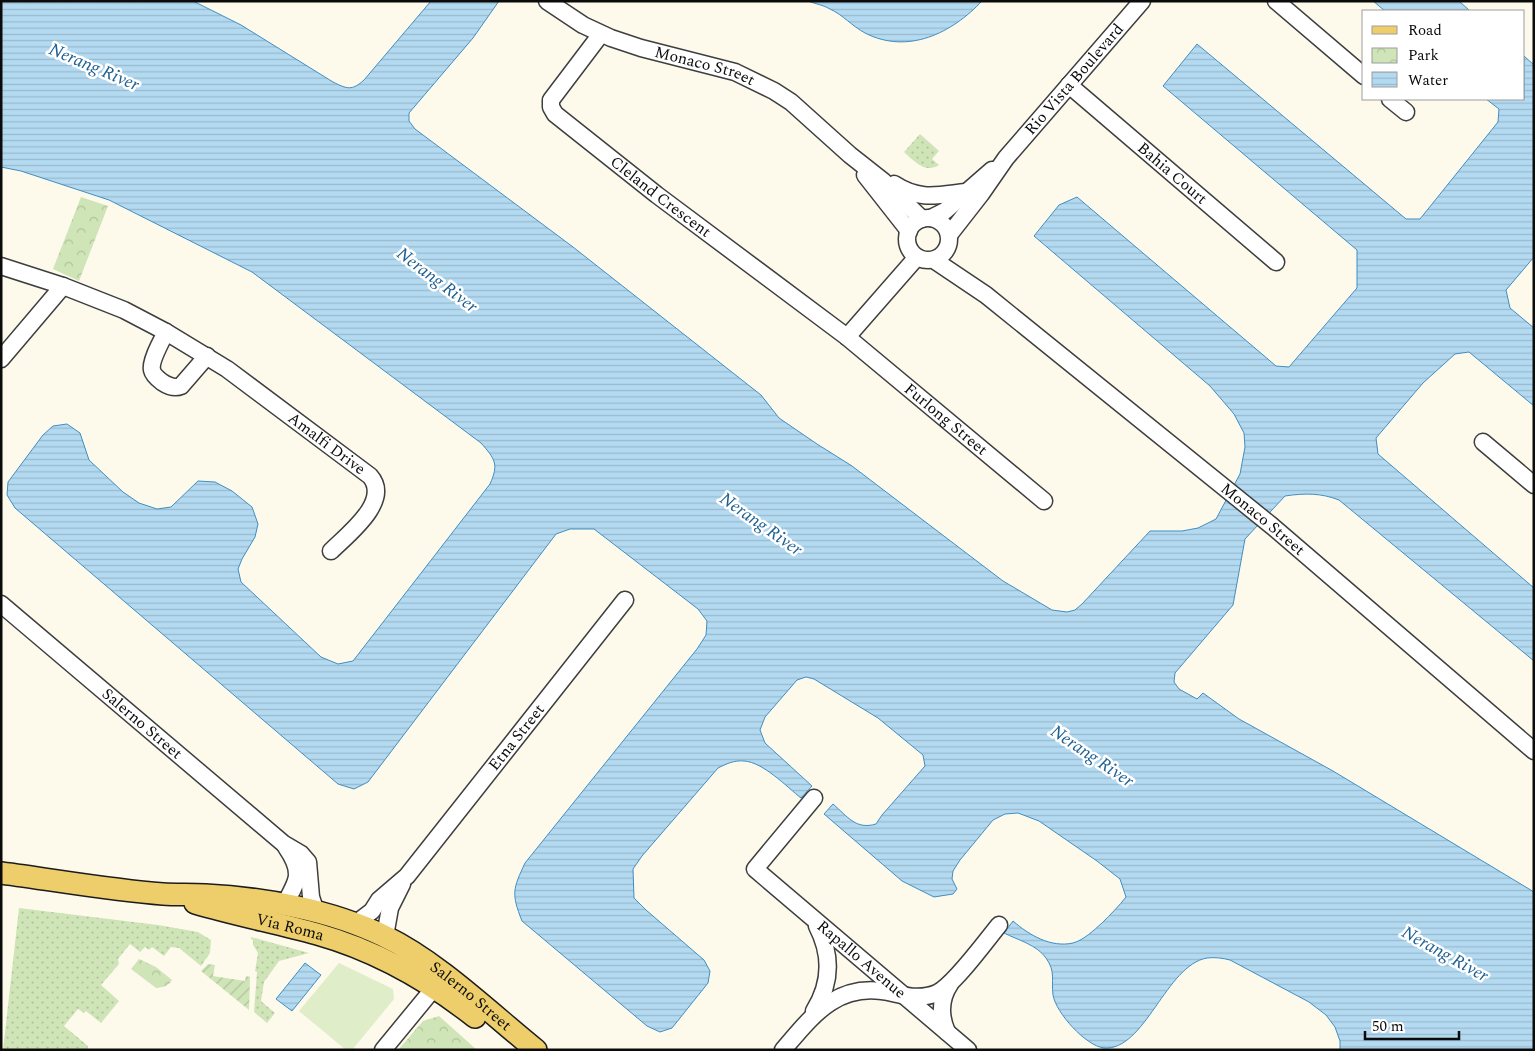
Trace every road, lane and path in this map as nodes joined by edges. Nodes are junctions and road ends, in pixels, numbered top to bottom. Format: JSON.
{"nodes":[{"id":1,"x":547,"y":1,"type":"edge"},
{"id":2,"x":1142,"y":1,"type":"edge"},
{"id":3,"x":1276,"y":1,"type":"edge"},
{"id":4,"x":566,"y":15,"type":"junction"},
{"id":5,"x":601,"y":34,"type":"junction"},
{"id":6,"x":584,"y":54,"type":"junction"},
{"id":7,"x":1362,"y":74,"type":"edge"},
{"id":8,"x":1069,"y":85,"type":"junction"},
{"id":9,"x":1391,"y":100,"type":"edge"},
{"id":10,"x":1406,"y":112,"type":"dead end"},
{"id":11,"x":850,"y":156,"type":"junction"},
{"id":12,"x":1006,"y":158,"type":"junction"},
{"id":13,"x":883,"y":181,"type":"junction"},
{"id":14,"x":966,"y":192,"type":"junction"},
{"id":15,"x":927,"y":219,"type":"junction"},
{"id":16,"x":909,"y":231,"type":"junction"},
{"id":17,"x":943,"y":248,"type":"junction"},
{"id":18,"x":917,"y":257,"type":"junction"},
{"id":19,"x":1276,"y":262,"type":"dead end"},
{"id":20,"x":1,"y":266,"type":"edge"},
{"id":21,"x":63,"y":286,"type":"junction"},
{"id":22,"x":166,"y":332,"type":"junction"},
{"id":23,"x":847,"y":337,"type":"junction"},
{"id":24,"x":207,"y":356,"type":"junction"},
{"id":25,"x":1,"y":359,"type":"edge"},
{"id":26,"x":1483,"y":442,"type":"dead end"},
{"id":27,"x":1534,"y":485,"type":"edge"},
{"id":28,"x":1044,"y":501,"type":"dead end"},
{"id":29,"x":331,"y":551,"type":"dead end"},
{"id":30,"x":625,"y":600,"type":"dead end"},
{"id":31,"x":4,"y":611,"type":"edge"},
{"id":32,"x":1534,"y":751,"type":"edge"},
{"id":33,"x":814,"y":798,"type":"dead end"},
{"id":34,"x":284,"y":844,"type":"junction"},
{"id":35,"x":1,"y":874,"type":"edge"},
{"id":36,"x":406,"y":876,"type":"junction"},
{"id":37,"x":164,"y":894,"type":"junction"},
{"id":38,"x":291,"y":900,"type":"junction"},
{"id":39,"x":316,"y":912,"type":"junction"},
{"id":40,"x":815,"y":921,"type":"junction"},
{"id":41,"x":355,"y":924,"type":"junction"},
{"id":42,"x":999,"y":925,"type":"dead end"},
{"id":43,"x":310,"y":932,"type":"junction"},
{"id":44,"x":394,"y":941,"type":"junction"},
{"id":45,"x":410,"y":974,"type":"joint"},
{"id":46,"x":951,"y":983,"type":"junction"},
{"id":47,"x":434,"y":988,"type":"junction"},
{"id":48,"x":904,"y":996,"type":"junction"},
{"id":49,"x":804,"y":1026,"type":"junction"},
{"id":50,"x":947,"y":1032,"type":"junction"},
{"id":51,"x":384,"y":1050,"type":"edge"},
{"id":52,"x":516,"y":1050,"type":"edge"},
{"id":53,"x":536,"y":1050,"type":"edge"},
{"id":54,"x":783,"y":1050,"type":"edge"},
{"id":55,"x":968,"y":1050,"type":"edge"}],
"edges":[{"from":1,"to":4,"type":"street","name":"Monaco Street"},
{"from":2,"to":8,"type":"street","name":"Rio Vista Boulevard"},
{"from":3,"to":7,"type":"street"},
{"from":4,"to":5,"type":"street","name":"Monaco Street"},
{"from":4,"to":6,"type":"street"},
{"from":5,"to":6,"type":"street","name":"Cleland Crescent"},
{"from":5,"to":11,"type":"street","name":"Monaco Street"},
{"from":6,"to":23,"type":"street","name":"Cleland Crescent"},
{"from":8,"to":12,"type":"street","name":"Rio Vista Boulevard"},
{"from":8,"to":19,"type":"street","name":"Bahia Court"},
{"from":9,"to":10,"type":"street"},
{"from":11,"to":13,"type":"street","name":"Monaco Street"},
{"from":11,"to":16,"type":"street","name":"Monaco Street"},
{"from":12,"to":14,"type":"street","name":"Rio Vista Boulevard"},
{"from":12,"to":17,"type":"street","name":"Rio Vista Boulevard"},
{"from":13,"to":14,"type":"street"},
{"from":13,"to":15,"type":"street","name":"Monaco Street"},
{"from":14,"to":15,"type":"street","name":"Rio Vista Boulevard"},
{"from":15,"to":16,"type":"street"},
{"from":15,"to":17,"type":"street"},
{"from":16,"to":18,"type":"street"},
{"from":17,"to":18,"type":"street"},
{"from":17,"to":32,"type":"street","name":"Monaco Street"},
{"from":18,"to":23,"type":"street"},
{"from":20,"to":21,"type":"street","name":"Amalfi Drive"},
{"from":21,"to":22,"type":"street","name":"Amalfi Drive"},
{"from":21,"to":25,"type":"street"},
{"from":22,"to":24,"type":"street","name":"Amalfi Drive"},
{"from":22,"to":24,"type":"street"},
{"from":23,"to":28,"type":"street","name":"Furlong Street"},
{"from":24,"to":29,"type":"street","name":"Amalfi Drive"},
{"from":26,"to":27,"type":"street"},
{"from":30,"to":36,"type":"street","name":"Etna Street"},
{"from":31,"to":34,"type":"street","name":"Salerno Street"},
{"from":33,"to":40,"type":"street","name":"Rapallo Avenue"},
{"from":34,"to":38,"type":"street","name":"Salerno Street"},
{"from":34,"to":39,"type":"street","name":"Salerno Street"},
{"from":35,"to":37,"type":"main road","name":"Via Roma"},
{"from":36,"to":41,"type":"street","name":"Etna Street"},
{"from":36,"to":44,"type":"street","name":"Etna Street"},
{"from":37,"to":38,"type":"main road","name":"Via Roma"},
{"from":37,"to":43,"type":"main road","name":"Via Roma"},
{"from":38,"to":39,"type":"main road","name":"Via Roma"},
{"from":38,"to":43,"type":"street"},
{"from":39,"to":41,"type":"main road","name":"Via Roma"},
{"from":40,"to":48,"type":"street","name":"Rapallo Avenue"},
{"from":40,"to":49,"type":"street"},
{"from":41,"to":44,"type":"main road","name":"Via Roma"},
{"from":42,"to":46,"type":"street"},
{"from":43,"to":45,"type":"main road","name":"Via Roma"},
{"from":44,"to":53,"type":"main road","name":"Salerno Street"},
{"from":45,"to":47,"type":"main road","name":"Salerno Street"},
{"from":46,"to":48,"type":"street"},
{"from":46,"to":50,"type":"street"},
{"from":47,"to":51,"type":"street"},
{"from":47,"to":52,"type":"main road","name":"Salerno Street"},
{"from":48,"to":49,"type":"street"},
{"from":48,"to":50,"type":"street","name":"Rapallo Avenue"},
{"from":49,"to":54,"type":"street"},
{"from":50,"to":55,"type":"street","name":"Rapallo Avenue"}]}
